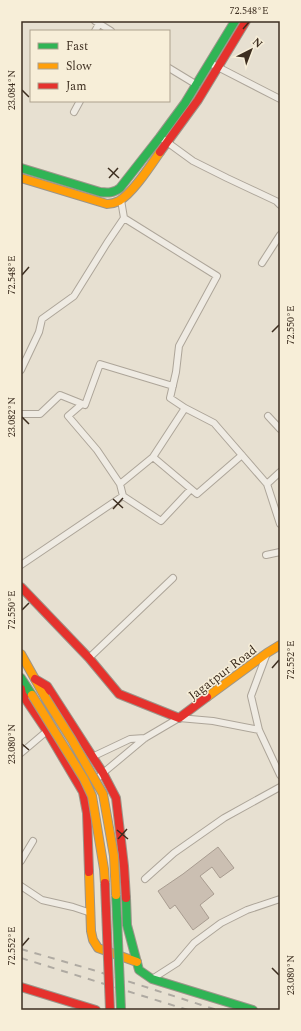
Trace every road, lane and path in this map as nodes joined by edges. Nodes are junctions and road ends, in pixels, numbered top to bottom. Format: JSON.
{"nodes":[{"id":1,"x":235,"y":21,"type":"edge"},
{"id":2,"x":246,"y":21,"type":"edge"},
{"id":3,"x":97,"y":22,"type":"edge"},
{"id":4,"x":109,"y":30,"type":"edge"},
{"id":5,"x":210,"y":63,"type":"junction"},
{"id":6,"x":219,"y":67,"type":"junction"},
{"id":7,"x":170,"y":69,"type":"edge"},
{"id":8,"x":196,"y":85,"type":"junction"},
{"id":9,"x":280,"y":99,"type":"edge"},
{"id":10,"x":79,"y":102,"type":"edge"},
{"id":11,"x":74,"y":112,"type":"dead end"},
{"id":12,"x":160,"y":137,"type":"junction"},
{"id":13,"x":168,"y":142,"type":"junction"},
{"id":14,"x":21,"y":168,"type":"edge"},
{"id":15,"x":21,"y":178,"type":"edge"},
{"id":16,"x":121,"y":200,"type":"junction"},
{"id":17,"x":280,"y":205,"type":"edge"},
{"id":18,"x":124,"y":218,"type":"junction"},
{"id":19,"x":280,"y":235,"type":"edge"},
{"id":20,"x":262,"y":263,"type":"dead end"},
{"id":21,"x":21,"y":370,"type":"edge"},
{"id":22,"x":173,"y":386,"type":"junction"},
{"id":23,"x":82,"y":404,"type":"junction"},
{"id":24,"x":186,"y":408,"type":"junction"},
{"id":25,"x":21,"y":414,"type":"edge"},
{"id":26,"x":268,"y":416,"type":"dead end"},
{"id":27,"x":280,"y":429,"type":"edge"},
{"id":28,"x":242,"y":456,"type":"junction"},
{"id":29,"x":153,"y":457,"type":"junction"},
{"id":30,"x":280,"y":472,"type":"edge"},
{"id":31,"x":120,"y":484,"type":"junction"},
{"id":32,"x":267,"y":484,"type":"junction"},
{"id":33,"x":191,"y":489,"type":"junction"},
{"id":34,"x":123,"y":496,"type":"junction"},
{"id":35,"x":280,"y":524,"type":"edge"},
{"id":36,"x":280,"y":552,"type":"edge"},
{"id":37,"x":266,"y":555,"type":"dead end"},
{"id":38,"x":21,"y":564,"type":"edge"},
{"id":39,"x":173,"y":578,"type":"dead end"},
{"id":40,"x":21,"y":587,"type":"edge"},
{"id":41,"x":280,"y":645,"type":"edge"},
{"id":42,"x":267,"y":653,"type":"junction"},
{"id":43,"x":21,"y":654,"type":"edge"},
{"id":44,"x":89,"y":658,"type":"junction"},
{"id":45,"x":21,"y":678,"type":"edge"},
{"id":46,"x":34,"y":679,"type":"junction"},
{"id":47,"x":21,"y":689,"type":"edge"},
{"id":48,"x":180,"y":718,"type":"junction"},
{"id":49,"x":259,"y":730,"type":"junction"},
{"id":50,"x":47,"y":731,"type":"junction"},
{"id":51,"x":145,"y":738,"type":"junction"},
{"id":52,"x":21,"y":753,"type":"edge"},
{"id":53,"x":92,"y":757,"type":"junction"},
{"id":54,"x":103,"y":773,"type":"junction"},
{"id":55,"x":280,"y":775,"type":"edge"},
{"id":56,"x":280,"y":786,"type":"edge"},
{"id":57,"x":83,"y":792,"type":"junction"},
{"id":58,"x":33,"y":841,"type":"dead end"},
{"id":59,"x":21,"y":861,"type":"edge"},
{"id":60,"x":145,"y":879,"type":"dead end"},
{"id":61,"x":21,"y":886,"type":"edge"},
{"id":62,"x":280,"y":900,"type":"edge"},
{"id":63,"x":91,"y":913,"type":"junction"},
{"id":64,"x":137,"y":962,"type":"junction"},
{"id":65,"x":152,"y":978,"type":"junction"},
{"id":66,"x":21,"y":987,"type":"edge"},
{"id":67,"x":96,"y":1010,"type":"edge"},
{"id":68,"x":110,"y":1010,"type":"edge"},
{"id":69,"x":121,"y":1010,"type":"edge"},
{"id":70,"x":253,"y":1010,"type":"edge"}],
"edges":[{"from":1,"to":5,"type":"street"},
{"from":2,"to":6,"type":"street"},
{"from":3,"to":4,"type":"street"},
{"from":5,"to":6,"type":"street"},
{"from":5,"to":8,"type":"street"},
{"from":6,"to":9,"type":"street"},
{"from":6,"to":13,"type":"street"},
{"from":7,"to":8,"type":"street"},
{"from":8,"to":12,"type":"street"},
{"from":10,"to":11,"type":"street"},
{"from":12,"to":13,"type":"street"},
{"from":12,"to":14,"type":"street"},
{"from":13,"to":16,"type":"street"},
{"from":13,"to":17,"type":"street"},
{"from":15,"to":16,"type":"street"},
{"from":16,"to":18,"type":"street"},
{"from":18,"to":21,"type":"street"},
{"from":18,"to":22,"type":"street"},
{"from":19,"to":20,"type":"street"},
{"from":22,"to":23,"type":"street"},
{"from":22,"to":24,"type":"street"},
{"from":23,"to":25,"type":"street"},
{"from":23,"to":31,"type":"street"},
{"from":24,"to":28,"type":"street"},
{"from":24,"to":29,"type":"street"},
{"from":26,"to":27,"type":"street"},
{"from":28,"to":32,"type":"street"},
{"from":28,"to":33,"type":"street"},
{"from":29,"to":31,"type":"street"},
{"from":29,"to":33,"type":"street"},
{"from":30,"to":32,"type":"street"},
{"from":31,"to":34,"type":"street"},
{"from":32,"to":35,"type":"street"},
{"from":33,"to":34,"type":"street"},
{"from":34,"to":38,"type":"street"},
{"from":36,"to":37,"type":"street"},
{"from":39,"to":44,"type":"street"},
{"from":40,"to":44,"type":"street"},
{"from":41,"to":42,"type":"street","name":"Jagatpur Road"},
{"from":42,"to":48,"type":"street","name":"Jagatpur Road"},
{"from":42,"to":49,"type":"street"},
{"from":43,"to":46,"type":"street"},
{"from":44,"to":48,"type":"street"},
{"from":45,"to":68,"type":"street","bridge":true},
{"from":46,"to":53,"type":"street"},
{"from":46,"to":69,"type":"street","bridge":true},
{"from":47,"to":50,"type":"street"},
{"from":48,"to":49,"type":"street"},
{"from":48,"to":51,"type":"street"},
{"from":49,"to":55,"type":"street"},
{"from":50,"to":52,"type":"street"},
{"from":50,"to":57,"type":"street"},
{"from":51,"to":53,"type":"street"},
{"from":51,"to":54,"type":"street"},
{"from":53,"to":54,"type":"street"},
{"from":54,"to":57,"type":"street"},
{"from":54,"to":64,"type":"street"},
{"from":56,"to":60,"type":"street"},
{"from":57,"to":63,"type":"street"},
{"from":58,"to":59,"type":"street"},
{"from":61,"to":63,"type":"street"},
{"from":62,"to":65,"type":"street"},
{"from":63,"to":64,"type":"street"},
{"from":64,"to":65,"type":"street"},
{"from":65,"to":70,"type":"street"},
{"from":66,"to":67,"type":"street"}]}
